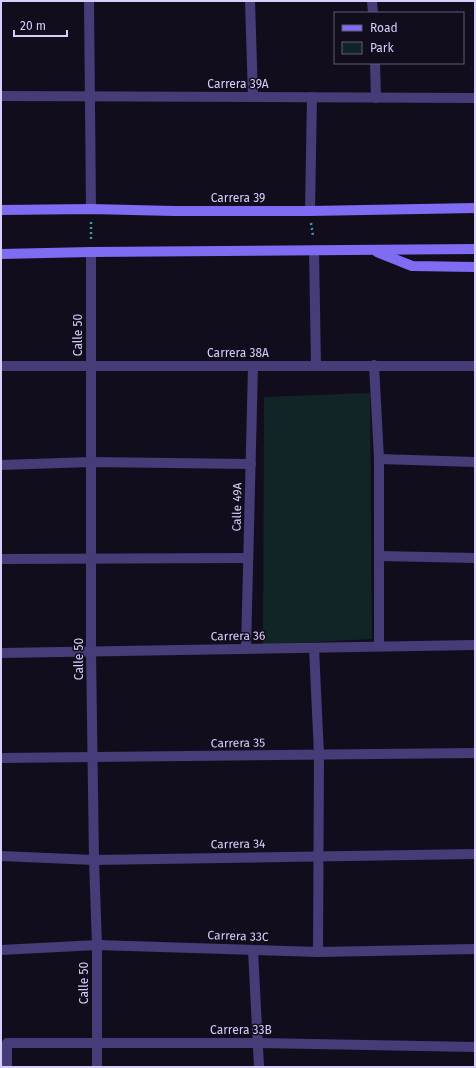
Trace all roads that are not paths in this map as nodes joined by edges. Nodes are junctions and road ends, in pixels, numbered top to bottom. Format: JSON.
{"nodes":[{"id":1,"x":89,"y":1,"type":"edge"},
{"id":2,"x":250,"y":1,"type":"edge"},
{"id":3,"x":372,"y":1,"type":"edge"},
{"id":4,"x":373,"y":12,"type":"edge"},
{"id":5,"x":375,"y":64,"type":"edge"},
{"id":6,"x":1,"y":96,"type":"edge"},
{"id":7,"x":90,"y":96,"type":"junction"},
{"id":8,"x":253,"y":97,"type":"junction"},
{"id":9,"x":312,"y":97,"type":"junction"},
{"id":10,"x":376,"y":98,"type":"junction"},
{"id":11,"x":475,"y":98,"type":"edge"},
{"id":12,"x":475,"y":208,"type":"edge"},
{"id":13,"x":91,"y":209,"type":"junction"},
{"id":14,"x":1,"y":210,"type":"edge"},
{"id":15,"x":310,"y":211,"type":"junction"},
{"id":16,"x":475,"y":249,"type":"edge"},
{"id":17,"x":314,"y":250,"type":"junction"},
{"id":18,"x":371,"y":250,"type":"junction"},
{"id":19,"x":91,"y":252,"type":"junction"},
{"id":20,"x":1,"y":254,"type":"edge"},
{"id":21,"x":475,"y":267,"type":"edge"},
{"id":22,"x":316,"y":365,"type":"junction"},
{"id":23,"x":374,"y":365,"type":"junction"},
{"id":24,"x":1,"y":366,"type":"edge"},
{"id":25,"x":91,"y":366,"type":"junction"},
{"id":26,"x":253,"y":366,"type":"junction"},
{"id":27,"x":475,"y":366,"type":"edge"},
{"id":28,"x":379,"y":459,"type":"junction"},
{"id":29,"x":92,"y":462,"type":"junction"},
{"id":30,"x":475,"y":462,"type":"edge"},
{"id":31,"x":251,"y":464,"type":"junction"},
{"id":32,"x":1,"y":465,"type":"edge"},
{"id":33,"x":380,"y":556,"type":"junction"},
{"id":34,"x":248,"y":558,"type":"junction"},
{"id":35,"x":475,"y":558,"type":"edge"},
{"id":36,"x":1,"y":559,"type":"edge"},
{"id":37,"x":92,"y":559,"type":"junction"},
{"id":38,"x":475,"y":645,"type":"edge"},
{"id":39,"x":379,"y":646,"type":"junction"},
{"id":40,"x":314,"y":648,"type":"junction"},
{"id":41,"x":246,"y":649,"type":"junction"},
{"id":42,"x":91,"y":651,"type":"junction"},
{"id":43,"x":1,"y":653,"type":"edge"},
{"id":44,"x":475,"y":753,"type":"edge"},
{"id":45,"x":319,"y":755,"type":"junction"},
{"id":46,"x":93,"y":757,"type":"junction"},
{"id":47,"x":1,"y":758,"type":"edge"},
{"id":48,"x":475,"y":854,"type":"edge"},
{"id":49,"x":1,"y":856,"type":"edge"},
{"id":50,"x":318,"y":856,"type":"junction"},
{"id":51,"x":94,"y":860,"type":"junction"},
{"id":52,"x":97,"y":945,"type":"junction"},
{"id":53,"x":475,"y":949,"type":"edge"},
{"id":54,"x":1,"y":950,"type":"edge"},
{"id":55,"x":253,"y":950,"type":"junction"},
{"id":56,"x":318,"y":952,"type":"junction"},
{"id":57,"x":259,"y":1042,"type":"junction"},
{"id":58,"x":97,"y":1043,"type":"junction"},
{"id":59,"x":475,"y":1047,"type":"edge"},
{"id":60,"x":7,"y":1067,"type":"edge"},
{"id":61,"x":97,"y":1067,"type":"edge"},
{"id":62,"x":259,"y":1067,"type":"edge"}],
"edges":[{"from":1,"to":7,"type":"street"},
{"from":2,"to":8,"type":"street"},
{"from":3,"to":4,"type":"street"},
{"from":5,"to":10,"type":"street"},
{"from":6,"to":7,"type":"street","name":"Carrera 39A"},
{"from":7,"to":8,"type":"street","name":"Carrera 39A"},
{"from":7,"to":13,"type":"street"},
{"from":8,"to":9,"type":"street","name":"Carrera 39A"},
{"from":9,"to":10,"type":"street","name":"Carrera 39A"},
{"from":9,"to":15,"type":"street"},
{"from":10,"to":11,"type":"street","name":"Carrera 39A"},
{"from":12,"to":15,"type":"main road","name":"Carrera 39"},
{"from":13,"to":14,"type":"main road","name":"Carrera 39"},
{"from":13,"to":15,"type":"main road","name":"Carrera 39"},
{"from":16,"to":18,"type":"main road"},
{"from":17,"to":18,"type":"main road"},
{"from":17,"to":19,"type":"main road"},
{"from":17,"to":22,"type":"street"},
{"from":18,"to":21,"type":"main road"},
{"from":19,"to":20,"type":"main road"},
{"from":19,"to":25,"type":"street","name":"Calle 50"},
{"from":22,"to":23,"type":"street","name":"Carrera 38A"},
{"from":22,"to":26,"type":"street","name":"Carrera 38A"},
{"from":23,"to":27,"type":"street","name":"Carrera 38A"},
{"from":23,"to":28,"type":"street"},
{"from":24,"to":25,"type":"street","name":"Carrera 38A"},
{"from":25,"to":26,"type":"street","name":"Carrera 38A"},
{"from":25,"to":29,"type":"street","name":"Calle 50"},
{"from":26,"to":31,"type":"street","name":"Calle 49A"},
{"from":28,"to":30,"type":"street"},
{"from":28,"to":33,"type":"street"},
{"from":29,"to":31,"type":"street"},
{"from":29,"to":32,"type":"street"},
{"from":29,"to":37,"type":"street","name":"Calle 50"},
{"from":31,"to":34,"type":"street","name":"Calle 49A"},
{"from":33,"to":35,"type":"street"},
{"from":33,"to":39,"type":"street"},
{"from":34,"to":37,"type":"street"},
{"from":34,"to":41,"type":"street","name":"Calle 49A"},
{"from":36,"to":37,"type":"street"},
{"from":37,"to":42,"type":"street","name":"Calle 50"},
{"from":38,"to":39,"type":"street","name":"Carrera 36"},
{"from":39,"to":40,"type":"street","name":"Carrera 36"},
{"from":40,"to":41,"type":"street","name":"Carrera 36"},
{"from":40,"to":45,"type":"street"},
{"from":41,"to":42,"type":"street","name":"Carrera 36"},
{"from":42,"to":43,"type":"street","name":"Carrera 36"},
{"from":42,"to":46,"type":"street","name":"Calle 50"},
{"from":44,"to":45,"type":"street","name":"Carrera 35"},
{"from":45,"to":46,"type":"street","name":"Carrera 35"},
{"from":45,"to":50,"type":"street"},
{"from":46,"to":47,"type":"street","name":"Carrera 35"},
{"from":46,"to":51,"type":"street","name":"Calle 50"},
{"from":48,"to":50,"type":"street","name":"Carrera 34"},
{"from":49,"to":51,"type":"street","name":"Carrera 34"},
{"from":50,"to":51,"type":"street","name":"Carrera 34"},
{"from":50,"to":56,"type":"street"},
{"from":51,"to":52,"type":"street","name":"Calle 50"},
{"from":52,"to":54,"type":"street","name":"Carrera 33C"},
{"from":52,"to":55,"type":"street","name":"Carrera 33C"},
{"from":52,"to":58,"type":"street","name":"Calle 50"},
{"from":53,"to":56,"type":"street","name":"Carrera 33C"},
{"from":55,"to":56,"type":"street","name":"Carrera 33C"},
{"from":55,"to":57,"type":"street"},
{"from":57,"to":58,"type":"street","name":"Carrera 33B"},
{"from":57,"to":59,"type":"street","name":"Carrera 33B"},
{"from":57,"to":62,"type":"street"},
{"from":58,"to":60,"type":"street","name":"Carrera 33B"},
{"from":58,"to":61,"type":"street","name":"Calle 50"}]}
